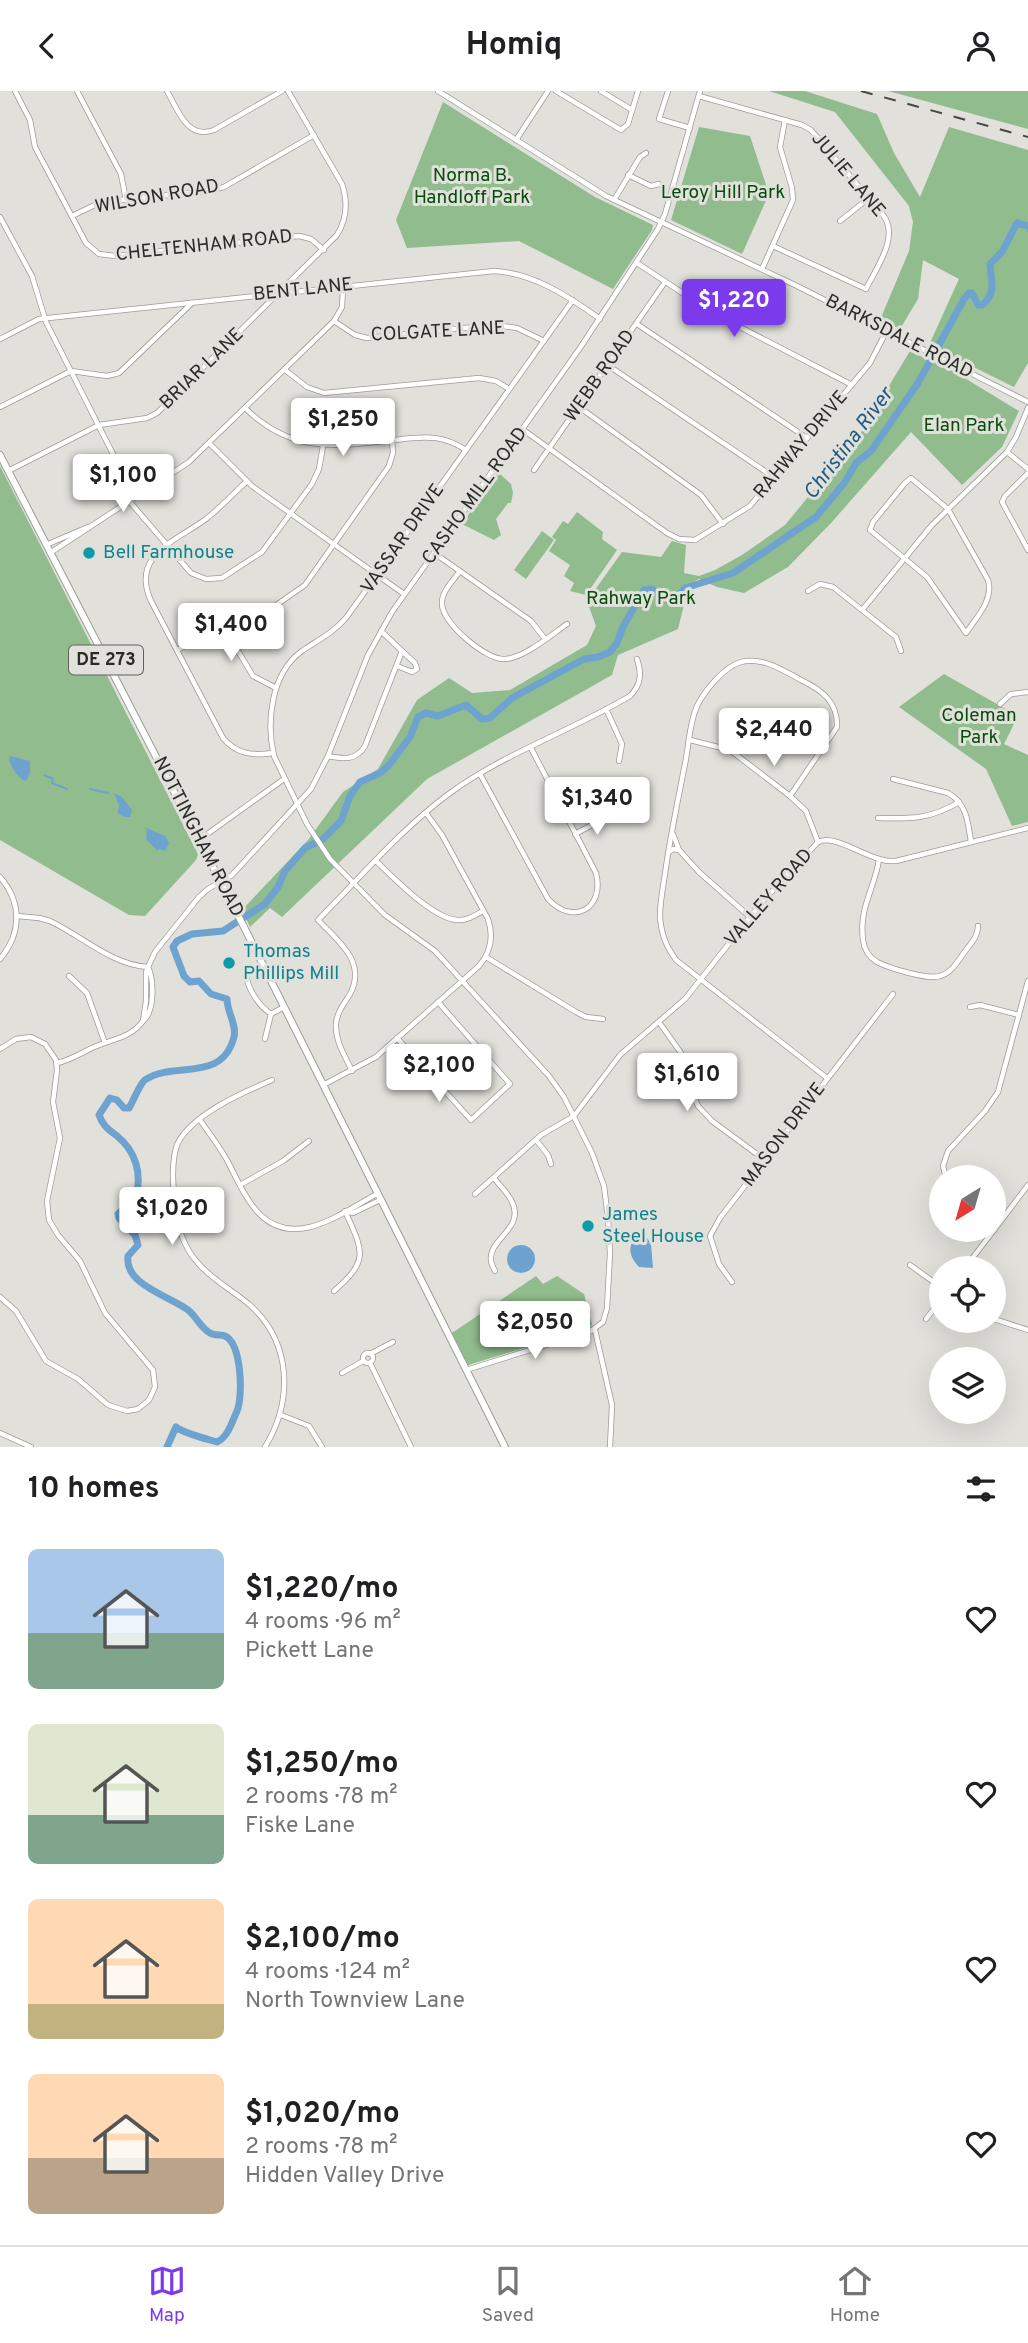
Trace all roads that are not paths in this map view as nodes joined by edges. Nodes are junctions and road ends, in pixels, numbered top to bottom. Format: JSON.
{"nodes":[{"id":1,"x":15,"y":91,"type":"edge"},
{"id":2,"x":77,"y":91,"type":"edge"},
{"id":3,"x":167,"y":91,"type":"edge"},
{"id":4,"x":282,"y":91,"type":"edge"},
{"id":5,"x":288,"y":91,"type":"edge"},
{"id":6,"x":439,"y":91,"type":"edge"},
{"id":7,"x":548,"y":91,"type":"edge"},
{"id":8,"x":556,"y":91,"type":"edge"},
{"id":9,"x":601,"y":91,"type":"edge"},
{"id":10,"x":614,"y":91,"type":"edge"},
{"id":11,"x":638,"y":91,"type":"edge"},
{"id":12,"x":668,"y":91,"type":"edge"},
{"id":13,"x":700,"y":93,"type":"edge"},
{"id":14,"x":612,"y":98,"type":"junction"},
{"id":15,"x":632,"y":110,"type":"junction"},
{"id":16,"x":785,"y":120,"type":"junction"},
{"id":17,"x":690,"y":128,"type":"junction"},
{"id":18,"x":314,"y":135,"type":"junction"},
{"id":19,"x":516,"y":140,"type":"junction"},
{"id":20,"x":646,"y":153,"type":"dead end"},
{"id":21,"x":628,"y":175,"type":"junction"},
{"id":22,"x":659,"y":184,"type":"dead end"},
{"id":23,"x":869,"y":198,"type":"junction"},
{"id":24,"x":126,"y":200,"type":"junction"},
{"id":25,"x":614,"y":200,"type":"junction"},
{"id":26,"x":72,"y":216,"type":"junction"},
{"id":27,"x":0,"y":217,"type":"edge"},
{"id":28,"x":841,"y":221,"type":"dead end"},
{"id":29,"x":662,"y":222,"type":"junction"},
{"id":30,"x":773,"y":246,"type":"junction"},
{"id":31,"x":324,"y":250,"type":"junction"},
{"id":32,"x":637,"y":263,"type":"junction"},
{"id":33,"x":762,"y":269,"type":"junction"},
{"id":34,"x":665,"y":282,"type":"junction"},
{"id":35,"x":344,"y":286,"type":"junction"},
{"id":36,"x":281,"y":292,"type":"junction"},
{"id":37,"x":573,"y":300,"type":"junction"},
{"id":38,"x":194,"y":302,"type":"junction"},
{"id":39,"x":44,"y":318,"type":"junction"},
{"id":40,"x":600,"y":319,"type":"junction"},
{"id":41,"x":334,"y":321,"type":"junction"},
{"id":42,"x":637,"y":324,"type":"junction"},
{"id":43,"x":886,"y":332,"type":"junction"},
{"id":44,"x":0,"y":339,"type":"edge"},
{"id":45,"x":544,"y":341,"type":"junction"},
{"id":46,"x":609,"y":366,"type":"junction"},
{"id":47,"x":285,"y":370,"type":"junction"},
{"id":48,"x":71,"y":371,"type":"junction"},
{"id":49,"x":852,"y":385,"type":"junction"},
{"id":50,"x":509,"y":389,"type":"junction"},
{"id":51,"x":1028,"y":402,"type":"edge"},
{"id":52,"x":0,"y":407,"type":"edge"},
{"id":53,"x":579,"y":407,"type":"junction"},
{"id":54,"x":245,"y":408,"type":"junction"},
{"id":55,"x":1028,"y":408,"type":"edge"},
{"id":56,"x":1026,"y":418,"type":"edge"},
{"id":57,"x":99,"y":425,"type":"junction"},
{"id":58,"x":522,"y":429,"type":"junction"},
{"id":59,"x":807,"y":438,"type":"junction"},
{"id":60,"x":392,"y":440,"type":"junction"},
{"id":61,"x":209,"y":443,"type":"junction"},
{"id":62,"x":323,"y":446,"type":"junction"},
{"id":63,"x":550,"y":449,"type":"junction"},
{"id":64,"x":466,"y":450,"type":"junction"},
{"id":65,"x":1007,"y":452,"type":"junction"},
{"id":66,"x":0,"y":455,"type":"edge"},
{"id":67,"x":534,"y":470,"type":"dead end"},
{"id":68,"x":8,"y":471,"type":"junction"},
{"id":69,"x":1028,"y":471,"type":"edge"},
{"id":70,"x":775,"y":478,"type":"junction"},
{"id":71,"x":247,"y":481,"type":"junction"},
{"id":72,"x":130,"y":502,"type":"junction"},
{"id":73,"x":948,"y":509,"type":"junction"},
{"id":74,"x":291,"y":514,"type":"junction"},
{"id":75,"x":723,"y":524,"type":"junction"},
{"id":76,"x":89,"y":526,"type":"junction"},
{"id":77,"x":334,"y":544,"type":"junction"},
{"id":78,"x":46,"y":545,"type":"junction"},
{"id":79,"x":166,"y":545,"type":"junction"},
{"id":80,"x":1028,"y":550,"type":"edge"},
{"id":81,"x":434,"y":553,"type":"junction"},
{"id":82,"x":50,"y":554,"type":"junction"},
{"id":83,"x":904,"y":558,"type":"junction"},
{"id":84,"x":460,"y":571,"type":"junction"},
{"id":85,"x":377,"y":575,"type":"junction"},
{"id":86,"x":808,"y":591,"type":"dead end"},
{"id":87,"x":404,"y":594,"type":"junction"},
{"id":88,"x":863,"y":609,"type":"junction"},
{"id":89,"x":567,"y":624,"type":"dead end"},
{"id":90,"x":381,"y":631,"type":"junction"},
{"id":91,"x":545,"y":639,"type":"junction"},
{"id":92,"x":233,"y":644,"type":"junction"},
{"id":93,"x":177,"y":650,"type":"junction"},
{"id":94,"x":402,"y":651,"type":"junction"},
{"id":95,"x":901,"y":651,"type":"dead end"},
{"id":96,"x":637,"y":659,"type":"dead end"},
{"id":97,"x":397,"y":666,"type":"junction"},
{"id":98,"x":276,"y":688,"type":"junction"},
{"id":99,"x":1028,"y":692,"type":"edge"},
{"id":100,"x":1000,"y":704,"type":"dead end"},
{"id":101,"x":606,"y":709,"type":"junction"},
{"id":102,"x":690,"y":740,"type":"junction"},
{"id":103,"x":531,"y":748,"type":"junction"},
{"id":104,"x":273,"y":753,"type":"junction"},
{"id":105,"x":328,"y":756,"type":"junction"},
{"id":106,"x":619,"y":761,"type":"dead end"},
{"id":107,"x":480,"y":774,"type":"junction"},
{"id":108,"x":284,"y":779,"type":"junction"},
{"id":109,"x":893,"y":779,"type":"dead end"},
{"id":110,"x":790,"y":796,"type":"junction"},
{"id":111,"x":959,"y":802,"type":"junction"},
{"id":112,"x":298,"y":806,"type":"junction"},
{"id":113,"x":426,"y":813,"type":"junction"},
{"id":114,"x":607,"y":817,"type":"dead end"},
{"id":115,"x":878,"y":818,"type":"dead end"},
{"id":116,"x":1028,"y":828,"type":"edge"},
{"id":117,"x":672,"y":832,"type":"junction"},
{"id":118,"x":575,"y":834,"type":"junction"},
{"id":119,"x":199,"y":840,"type":"junction"},
{"id":120,"x":818,"y":842,"type":"junction"},
{"id":121,"x":971,"y":842,"type":"junction"},
{"id":122,"x":679,"y":850,"type":"junction"},
{"id":123,"x":668,"y":854,"type":"junction"},
{"id":124,"x":879,"y":860,"type":"junction"},
{"id":125,"x":376,"y":861,"type":"junction"},
{"id":126,"x":0,"y":877,"type":"edge"},
{"id":127,"x":221,"y":882,"type":"junction"},
{"id":128,"x":354,"y":884,"type":"junction"},
{"id":129,"x":483,"y":911,"type":"junction"},
{"id":130,"x":16,"y":916,"type":"junction"},
{"id":131,"x":750,"y":917,"type":"junction"},
{"id":132,"x":978,"y":926,"type":"dead end"},
{"id":133,"x":486,"y":957,"type":"junction"},
{"id":134,"x":0,"y":959,"type":"edge"},
{"id":135,"x":148,"y":967,"type":"junction"},
{"id":136,"x":246,"y":973,"type":"dead end"},
{"id":137,"x":69,"y":976,"type":"dead end"},
{"id":138,"x":462,"y":980,"type":"junction"},
{"id":139,"x":701,"y":980,"type":"junction"},
{"id":140,"x":1028,"y":981,"type":"edge"},
{"id":141,"x":893,"y":994,"type":"dead end"},
{"id":142,"x":438,"y":1002,"type":"junction"},
{"id":143,"x":284,"y":1007,"type":"junction"},
{"id":144,"x":970,"y":1007,"type":"dead end"},
{"id":145,"x":271,"y":1014,"type":"junction"},
{"id":146,"x":1019,"y":1016,"type":"junction"},
{"id":147,"x":603,"y":1019,"type":"dead end"},
{"id":148,"x":659,"y":1022,"type":"junction"},
{"id":149,"x":397,"y":1038,"type":"junction"},
{"id":150,"x":265,"y":1039,"type":"dead end"},
{"id":151,"x":105,"y":1043,"type":"junction"},
{"id":152,"x":0,"y":1049,"type":"edge"},
{"id":153,"x":57,"y":1063,"type":"junction"},
{"id":154,"x":352,"y":1070,"type":"junction"},
{"id":155,"x":827,"y":1078,"type":"junction"},
{"id":156,"x":272,"y":1080,"type":"dead end"},
{"id":157,"x":323,"y":1085,"type":"junction"},
{"id":158,"x":574,"y":1116,"type":"junction"},
{"id":159,"x":200,"y":1120,"type":"junction"},
{"id":160,"x":309,"y":1140,"type":"dead end"},
{"id":161,"x":536,"y":1140,"type":"junction"},
{"id":162,"x":765,"y":1160,"type":"junction"},
{"id":163,"x":551,"y":1164,"type":"dead end"},
{"id":164,"x":943,"y":1165,"type":"edge"},
{"id":165,"x":494,"y":1178,"type":"junction"},
{"id":166,"x":240,"y":1185,"type":"junction"},
{"id":167,"x":1028,"y":1185,"type":"edge"},
{"id":168,"x":475,"y":1194,"type":"dead end"},
{"id":169,"x":379,"y":1197,"type":"junction"},
{"id":170,"x":1006,"y":1210,"type":"edge"},
{"id":171,"x":345,"y":1211,"type":"junction"},
{"id":172,"x":910,"y":1265,"type":"dead end"},
{"id":173,"x":495,"y":1271,"type":"dead end"},
{"id":174,"x":929,"y":1279,"type":"edge"},
{"id":175,"x":732,"y":1282,"type":"dead end"},
{"id":176,"x":334,"y":1291,"type":"dead end"},
{"id":177,"x":0,"y":1297,"type":"edge"},
{"id":178,"x":929,"y":1315,"type":"edge"},
{"id":179,"x":926,"y":1319,"type":"dead end"},
{"id":180,"x":1006,"y":1323,"type":"edge"},
{"id":181,"x":595,"y":1330,"type":"junction"},
{"id":182,"x":1028,"y":1330,"type":"edge"},
{"id":183,"x":393,"y":1342,"type":"dead end"},
{"id":184,"x":370,"y":1354,"type":"junction"},
{"id":185,"x":363,"y":1361,"type":"junction"},
{"id":186,"x":370,"y":1363,"type":"junction"},
{"id":187,"x":466,"y":1370,"type":"junction"},
{"id":188,"x":342,"y":1373,"type":"dead end"},
{"id":189,"x":281,"y":1415,"type":"junction"},
{"id":190,"x":0,"y":1433,"type":"edge"},
{"id":191,"x":32,"y":1447,"type":"edge"},
{"id":192,"x":265,"y":1447,"type":"edge"},
{"id":193,"x":322,"y":1447,"type":"edge"},
{"id":194,"x":411,"y":1447,"type":"edge"},
{"id":195,"x":505,"y":1447,"type":"edge"},
{"id":196,"x":610,"y":1447,"type":"edge"}],
"edges":[{"from":1,"to":26,"type":"street","name":"CHELTENHAM ROAD"},
{"from":2,"to":24,"type":"street"},
{"from":3,"to":4,"type":"street"},
{"from":5,"to":18,"type":"street","name":"BRIAR LANE"},
{"from":6,"to":19,"type":"street","name":"BARKSDALE ROAD"},
{"from":7,"to":19,"type":"street"},
{"from":8,"to":15,"type":"street"},
{"from":9,"to":14,"type":"street"},
{"from":10,"to":14,"type":"street"},
{"from":11,"to":15,"type":"street"},
{"from":12,"to":17,"type":"street"},
{"from":13,"to":16,"type":"street","name":"JULIE LANE"},
{"from":13,"to":17,"type":"street","name":"CASHO MILL ROAD"},
{"from":14,"to":15,"type":"street"},
{"from":16,"to":23,"type":"street","name":"JULIE LANE"},
{"from":16,"to":30,"type":"street"},
{"from":17,"to":29,"type":"street","name":"CASHO MILL ROAD"},
{"from":18,"to":24,"type":"street","name":"WILSON ROAD"},
{"from":18,"to":31,"type":"street","name":"BRIAR LANE"},
{"from":19,"to":25,"type":"street","name":"BARKSDALE ROAD"},
{"from":20,"to":21,"type":"street"},
{"from":21,"to":22,"type":"street"},
{"from":21,"to":25,"type":"street"},
{"from":23,"to":28,"type":"street"},
{"from":23,"to":30,"type":"street","name":"JULIE LANE"},
{"from":24,"to":26,"type":"street","name":"WILSON ROAD"},
{"from":25,"to":29,"type":"street","name":"BARKSDALE ROAD"},
{"from":26,"to":31,"type":"street","name":"CHELTENHAM ROAD"},
{"from":27,"to":39,"type":"street"},
{"from":29,"to":32,"type":"street","name":"CASHO MILL ROAD"},
{"from":29,"to":33,"type":"street","name":"BARKSDALE ROAD"},
{"from":30,"to":33,"type":"street"},
{"from":31,"to":36,"type":"street","name":"BRIAR LANE"},
{"from":32,"to":34,"type":"street"},
{"from":32,"to":40,"type":"street","name":"CASHO MILL ROAD"},
{"from":33,"to":43,"type":"street","name":"BARKSDALE ROAD"},
{"from":34,"to":42,"type":"street","name":"WEBB ROAD"},
{"from":34,"to":49,"type":"street"},
{"from":35,"to":36,"type":"street","name":"BENT LANE"},
{"from":35,"to":37,"type":"street","name":"BENT LANE"},
{"from":35,"to":41,"type":"street"},
{"from":36,"to":38,"type":"street","name":"BENT LANE"},
{"from":36,"to":57,"type":"street","name":"BRIAR LANE"},
{"from":37,"to":40,"type":"street","name":"BENT LANE"},
{"from":37,"to":45,"type":"street","name":"VASSAR DRIVE"},
{"from":38,"to":39,"type":"street","name":"BENT LANE"},
{"from":38,"to":48,"type":"street"},
{"from":39,"to":44,"type":"street","name":"BENT LANE"},
{"from":39,"to":48,"type":"street"},
{"from":40,"to":58,"type":"street","name":"CASHO MILL ROAD"},
{"from":41,"to":45,"type":"street","name":"COLGATE LANE"},
{"from":41,"to":47,"type":"street"},
{"from":42,"to":46,"type":"street","name":"WEBB ROAD"},
{"from":42,"to":59,"type":"street"},
{"from":43,"to":49,"type":"street","name":"RAHWAY DRIVE"},
{"from":43,"to":51,"type":"street","name":"BARKSDALE ROAD"},
{"from":45,"to":50,"type":"street","name":"VASSAR DRIVE"},
{"from":46,"to":53,"type":"street","name":"WEBB ROAD"},
{"from":46,"to":70,"type":"street"},
{"from":47,"to":50,"type":"street"},
{"from":47,"to":54,"type":"street"},
{"from":48,"to":52,"type":"street"},
{"from":48,"to":57,"type":"street"},
{"from":49,"to":59,"type":"street","name":"RAHWAY DRIVE"},
{"from":50,"to":64,"type":"street","name":"VASSAR DRIVE"},
{"from":53,"to":63,"type":"street","name":"WEBB ROAD"},
{"from":53,"to":75,"type":"street"},
{"from":54,"to":61,"type":"street"},
{"from":54,"to":62,"type":"street"},
{"from":55,"to":56,"type":"street"},
{"from":56,"to":65,"type":"street"},
{"from":57,"to":68,"type":"street","name":"BRIAR LANE"},
{"from":57,"to":72,"type":"street"},
{"from":58,"to":63,"type":"street","name":"RAHWAY DRIVE"},
{"from":58,"to":81,"type":"street","name":"CASHO MILL ROAD"},
{"from":59,"to":70,"type":"street","name":"RAHWAY DRIVE"},
{"from":60,"to":62,"type":"street"},
{"from":60,"to":64,"type":"street"},
{"from":60,"to":77,"type":"street"},
{"from":61,"to":71,"type":"street"},
{"from":61,"to":72,"type":"street"},
{"from":62,"to":74,"type":"street"},
{"from":63,"to":67,"type":"street","name":"WEBB ROAD"},
{"from":63,"to":75,"type":"street","name":"RAHWAY DRIVE"},
{"from":64,"to":85,"type":"street","name":"VASSAR DRIVE"},
{"from":65,"to":69,"type":"street"},
{"from":65,"to":73,"type":"street"},
{"from":66,"to":68,"type":"main road","name":"NOTTINGHAM ROAD","number":"DE 273"},
{"from":68,"to":78,"type":"main road","name":"NOTTINGHAM ROAD","number":"DE 273"},
{"from":69,"to":80,"type":"street"},
{"from":70,"to":75,"type":"street","name":"RAHWAY DRIVE"},
{"from":71,"to":74,"type":"street"},
{"from":71,"to":79,"type":"street"},
{"from":72,"to":76,"type":"street"},
{"from":72,"to":79,"type":"street"},
{"from":73,"to":83,"type":"street"},
{"from":73,"to":83,"type":"street"},
{"from":73,"to":83,"type":"street"},
{"from":74,"to":77,"type":"street"},
{"from":74,"to":79,"type":"street"},
{"from":76,"to":78,"type":"street"},
{"from":76,"to":82,"type":"street"},
{"from":77,"to":85,"type":"street"},
{"from":77,"to":92,"type":"street"},
{"from":78,"to":82,"type":"main road","name":"NOTTINGHAM ROAD","number":"DE 273"},
{"from":79,"to":93,"type":"street"},
{"from":81,"to":84,"type":"street"},
{"from":81,"to":87,"type":"street","name":"CASHO MILL ROAD"},
{"from":82,"to":119,"type":"main road","name":"NOTTINGHAM ROAD","number":"DE 273"},
{"from":83,"to":88,"type":"street"},
{"from":84,"to":91,"type":"street"},
{"from":84,"to":91,"type":"street"},
{"from":85,"to":87,"type":"street"},
{"from":85,"to":98,"type":"street","name":"VASSAR DRIVE"},
{"from":86,"to":88,"type":"street"},
{"from":87,"to":90,"type":"street","name":"CASHO MILL ROAD"},
{"from":88,"to":95,"type":"street"},
{"from":89,"to":91,"type":"street"},
{"from":90,"to":94,"type":"street"},
{"from":90,"to":105,"type":"street","name":"CASHO MILL ROAD"},
{"from":92,"to":93,"type":"street"},
{"from":92,"to":98,"type":"street"},
{"from":93,"to":104,"type":"street"},
{"from":94,"to":97,"type":"street"},
{"from":94,"to":97,"type":"street"},
{"from":96,"to":101,"type":"street"},
{"from":97,"to":105,"type":"street"},
{"from":98,"to":104,"type":"street","name":"VASSAR DRIVE"},
{"from":99,"to":100,"type":"street"},
{"from":101,"to":103,"type":"street"},
{"from":101,"to":106,"type":"street"},
{"from":102,"to":110,"type":"street"},
{"from":102,"to":110,"type":"street"},
{"from":102,"to":117,"type":"street"},
{"from":103,"to":107,"type":"street"},
{"from":103,"to":118,"type":"street"},
{"from":104,"to":108,"type":"street","name":"VASSAR DRIVE"},
{"from":105,"to":112,"type":"street","name":"CASHO MILL ROAD"},
{"from":107,"to":113,"type":"street"},
{"from":107,"to":118,"type":"street"},
{"from":108,"to":112,"type":"street","name":"VASSAR DRIVE"},
{"from":108,"to":119,"type":"street"},
{"from":109,"to":111,"type":"street"},
{"from":110,"to":120,"type":"street"},
{"from":111,"to":115,"type":"street"},
{"from":111,"to":121,"type":"street"},
{"from":112,"to":127,"type":"street","name":"CASHO MILL ROAD"},
{"from":112,"to":128,"type":"street","name":"VASSAR DRIVE"},
{"from":113,"to":125,"type":"street"},
{"from":113,"to":129,"type":"street"},
{"from":114,"to":118,"type":"street"},
{"from":116,"to":121,"type":"street","name":"VALLEY ROAD"},
{"from":117,"to":122,"type":"street"},
{"from":117,"to":123,"type":"street"},
{"from":119,"to":127,"type":"main road","name":"NOTTINGHAM ROAD","number":"DE 273"},
{"from":120,"to":124,"type":"street","name":"VALLEY ROAD"},
{"from":120,"to":131,"type":"street","name":"VALLEY ROAD"},
{"from":121,"to":124,"type":"street","name":"VALLEY ROAD"},
{"from":122,"to":123,"type":"street"},
{"from":122,"to":131,"type":"street"},
{"from":123,"to":139,"type":"street"},
{"from":124,"to":132,"type":"street"},
{"from":125,"to":128,"type":"street"},
{"from":125,"to":129,"type":"street"},
{"from":126,"to":130,"type":"street"},
{"from":127,"to":135,"type":"street","name":"CASHO MILL ROAD"},
{"from":127,"to":143,"type":"main road","name":"NOTTINGHAM ROAD","number":"DE 273"},
{"from":128,"to":138,"type":"street","name":"VASSAR DRIVE"},
{"from":128,"to":154,"type":"street"},
{"from":129,"to":133,"type":"street"},
{"from":130,"to":134,"type":"street"},
{"from":130,"to":135,"type":"street"},
{"from":131,"to":139,"type":"street","name":"VALLEY ROAD"},
{"from":133,"to":138,"type":"street"},
{"from":133,"to":147,"type":"street"},
{"from":135,"to":151,"type":"street"},
{"from":136,"to":145,"type":"street"},
{"from":137,"to":151,"type":"street"},
{"from":138,"to":142,"type":"street"},
{"from":138,"to":158,"type":"street","name":"VASSAR DRIVE"},
{"from":139,"to":148,"type":"street","name":"VALLEY ROAD"},
{"from":139,"to":155,"type":"street"},
{"from":140,"to":146,"type":"street"},
{"from":141,"to":155,"type":"street","name":"MASON DRIVE"},
{"from":142,"to":149,"type":"street"},
{"from":142,"to":149,"type":"street"},
{"from":143,"to":145,"type":"street"},
{"from":143,"to":157,"type":"main road","name":"NOTTINGHAM ROAD","number":"DE 273"},
{"from":144,"to":146,"type":"street"},
{"from":145,"to":150,"type":"street"},
{"from":146,"to":164,"type":"street"},
{"from":148,"to":158,"type":"street","name":"VALLEY ROAD"},
{"from":148,"to":162,"type":"street"},
{"from":149,"to":154,"type":"street"},
{"from":151,"to":153,"type":"street"},
{"from":152,"to":153,"type":"street"},
{"from":153,"to":177,"type":"street"},
{"from":154,"to":157,"type":"street"},
{"from":155,"to":162,"type":"street","name":"MASON DRIVE"},
{"from":156,"to":159,"type":"street"},
{"from":157,"to":169,"type":"main road","name":"NOTTINGHAM ROAD","number":"DE 273"},
{"from":158,"to":161,"type":"street"},
{"from":158,"to":181,"type":"street","name":"VASSAR DRIVE"},
{"from":159,"to":166,"type":"street"},
{"from":159,"to":189,"type":"street"},
{"from":160,"to":166,"type":"street"},
{"from":161,"to":163,"type":"street"},
{"from":161,"to":165,"type":"street"},
{"from":162,"to":175,"type":"street","name":"MASON DRIVE"},
{"from":165,"to":168,"type":"street"},
{"from":165,"to":173,"type":"street"},
{"from":166,"to":171,"type":"street"},
{"from":167,"to":170,"type":"street"},
{"from":169,"to":171,"type":"street"},
{"from":169,"to":187,"type":"main road","name":"NOTTINGHAM ROAD","number":"DE 273"},
{"from":171,"to":176,"type":"street"},
{"from":172,"to":174,"type":"street"},
{"from":178,"to":179,"type":"street"},
{"from":180,"to":182,"type":"street"},
{"from":181,"to":187,"type":"street"},
{"from":181,"to":196,"type":"street"},
{"from":183,"to":184,"type":"street"},
{"from":184,"to":185,"type":"street"},
{"from":184,"to":186,"type":"street"},
{"from":185,"to":186,"type":"street"},
{"from":185,"to":188,"type":"street"},
{"from":186,"to":194,"type":"street"},
{"from":187,"to":195,"type":"main road","name":"NOTTINGHAM ROAD","number":"DE 273"},
{"from":189,"to":192,"type":"street"},
{"from":189,"to":193,"type":"street"},
{"from":190,"to":191,"type":"street"}]}
